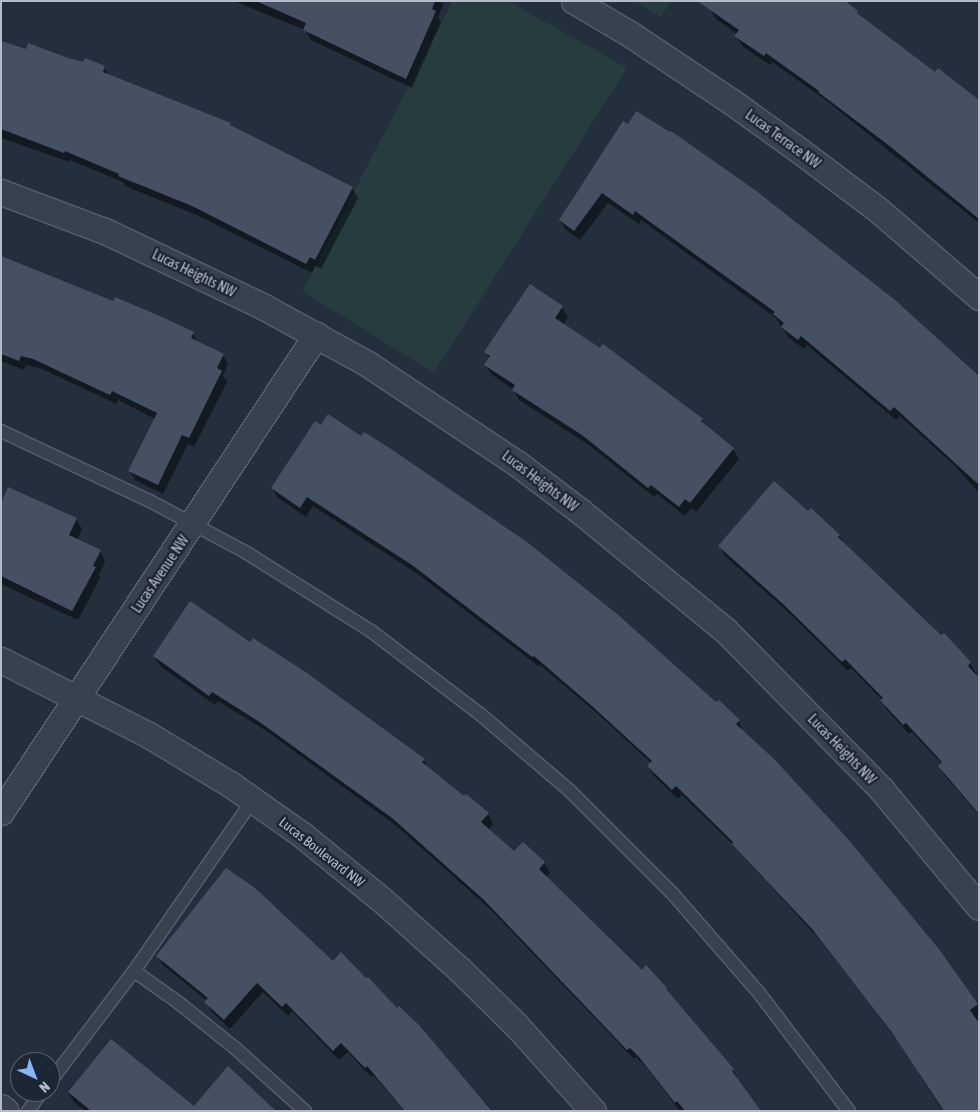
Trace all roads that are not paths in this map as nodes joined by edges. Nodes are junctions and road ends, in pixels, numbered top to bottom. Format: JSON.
{"nodes":[{"id":1,"x":574,"y":1,"type":"edge"},
{"id":2,"x":1,"y":192,"type":"edge"},
{"id":3,"x":979,"y":296,"type":"edge"},
{"id":4,"x":316,"y":336,"type":"junction"},
{"id":5,"x":1,"y":431,"type":"edge"},
{"id":6,"x":193,"y":524,"type":"junction"},
{"id":7,"x":1,"y":660,"type":"edge"},
{"id":8,"x":76,"y":699,"type":"junction"},
{"id":9,"x":253,"y":800,"type":"junction"},
{"id":10,"x":1,"y":812,"type":"edge"},
{"id":11,"x":979,"y":907,"type":"edge"},
{"id":12,"x":134,"y":971,"type":"junction"},
{"id":13,"x":60,"y":1069,"type":"edge"},
{"id":14,"x":1,"y":1107,"type":"edge"},
{"id":15,"x":6,"y":1111,"type":"edge"},
{"id":16,"x":305,"y":1111,"type":"edge"},
{"id":17,"x":593,"y":1111,"type":"edge"},
{"id":18,"x":849,"y":1111,"type":"edge"}],
"edges":[{"from":1,"to":3,"type":"street","name":"Lucas Terrace NW"},
{"from":2,"to":4,"type":"street","name":"Lucas Heights NW"},
{"from":4,"to":6,"type":"street","name":"Lucas Avenue NW"},
{"from":4,"to":11,"type":"street","name":"Lucas Heights NW"},
{"from":5,"to":6,"type":"lane"},
{"from":6,"to":8,"type":"street","name":"Lucas Avenue NW"},
{"from":6,"to":18,"type":"lane"},
{"from":7,"to":8,"type":"street","name":"Lucas Boulevard NW"},
{"from":8,"to":9,"type":"street","name":"Lucas Boulevard NW"},
{"from":8,"to":10,"type":"street","name":"Lucas Avenue NW"},
{"from":9,"to":12,"type":"lane"},
{"from":9,"to":17,"type":"street","name":"Lucas Boulevard NW"},
{"from":12,"to":13,"type":"lane"},
{"from":12,"to":16,"type":"lane"},
{"from":14,"to":15,"type":"street"}]}
